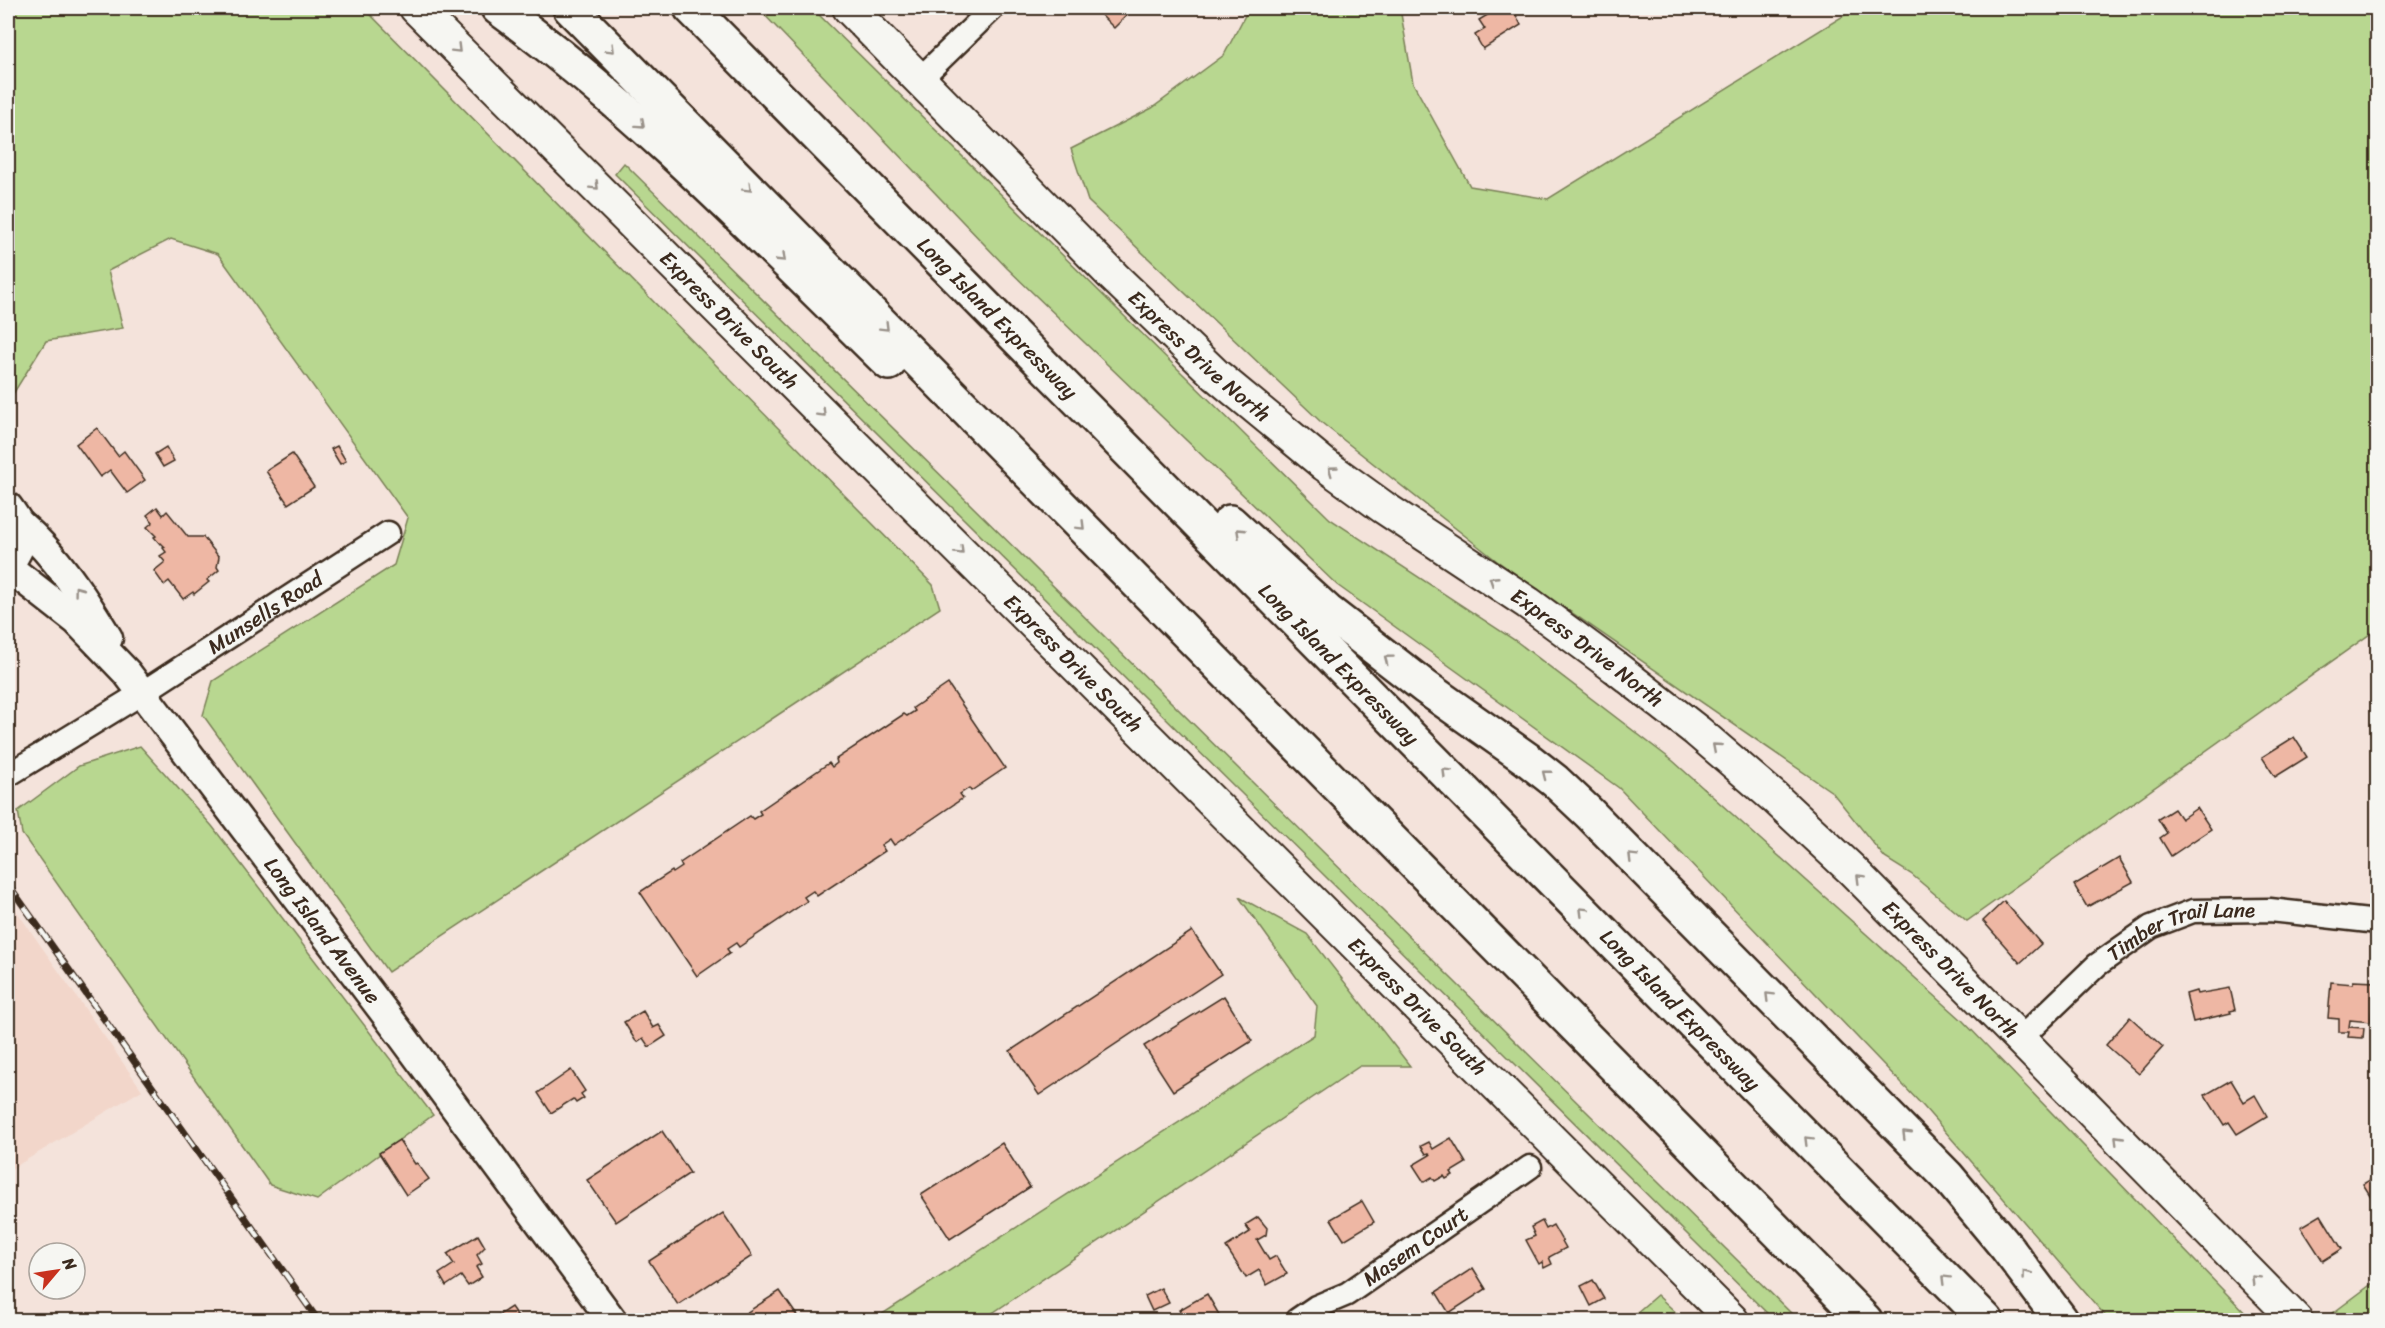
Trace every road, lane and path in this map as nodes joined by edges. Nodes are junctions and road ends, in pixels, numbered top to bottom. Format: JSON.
{"nodes":[{"id":1,"x":416,"y":8,"type":"edge"},
{"id":2,"x":498,"y":8,"type":"edge"},
{"id":3,"x":570,"y":8,"type":"edge"},
{"id":4,"x":691,"y":8,"type":"edge"},
{"id":5,"x":849,"y":8,"type":"edge"},
{"id":6,"x":993,"y":8,"type":"edge"},
{"id":7,"x":920,"y":79,"type":"junction"},
{"id":8,"x":1146,"y":467,"type":"junction"},
{"id":9,"x":1057,"y":502,"type":"junction"},
{"id":10,"x":14,"y":516,"type":"edge"},
{"id":11,"x":388,"y":533,"type":"dead end"},
{"id":12,"x":8,"y":567,"type":"edge"},
{"id":13,"x":142,"y":693,"type":"junction"},
{"id":14,"x":8,"y":775,"type":"edge"},
{"id":15,"x":2378,"y":922,"type":"edge"},
{"id":16,"x":2020,"y":1039,"type":"junction"},
{"id":17,"x":1530,"y":1167,"type":"dead end"},
{"id":18,"x":612,"y":1320,"type":"edge"},
{"id":19,"x":1297,"y":1320,"type":"edge"},
{"id":20,"x":1732,"y":1320,"type":"edge"},
{"id":21,"x":1865,"y":1320,"type":"edge"},
{"id":22,"x":1986,"y":1320,"type":"edge"},
{"id":23,"x":2061,"y":1320,"type":"edge"},
{"id":24,"x":2296,"y":1320,"type":"edge"}],
"edges":[{"from":1,"to":20,"type":"main road","name":"Express Drive South","one_way":true},
{"from":2,"to":9,"type":"highway","one_way":true},
{"from":3,"to":9,"type":"highway","one_way":true},
{"from":4,"to":8,"type":"highway","name":"Long Island Expressway"},
{"from":5,"to":7,"type":"main road","name":"Express Drive North"},
{"from":6,"to":7,"type":"street"},
{"from":16,"to":7,"type":"main road","name":"Express Drive North","one_way":true},
{"from":22,"to":8,"type":"highway","name":"Long Island Expressway","one_way":true},
{"from":23,"to":8,"type":"highway","one_way":true},
{"from":9,"to":21,"type":"highway","one_way":true},
{"from":10,"to":12,"type":"street"},
{"from":13,"to":10,"type":"street","one_way":true},
{"from":11,"to":13,"type":"street","name":"Munsells Road"},
{"from":12,"to":13,"type":"street","name":"Long Island Avenue"},
{"from":13,"to":14,"type":"street","name":"Munsells Road"},
{"from":13,"to":18,"type":"street","name":"Long Island Avenue"},
{"from":15,"to":16,"type":"street","name":"Timber Trail Lane"},
{"from":24,"to":16,"type":"main road","name":"Express Drive North","one_way":true},
{"from":17,"to":19,"type":"street","name":"Masem Court"}]}
